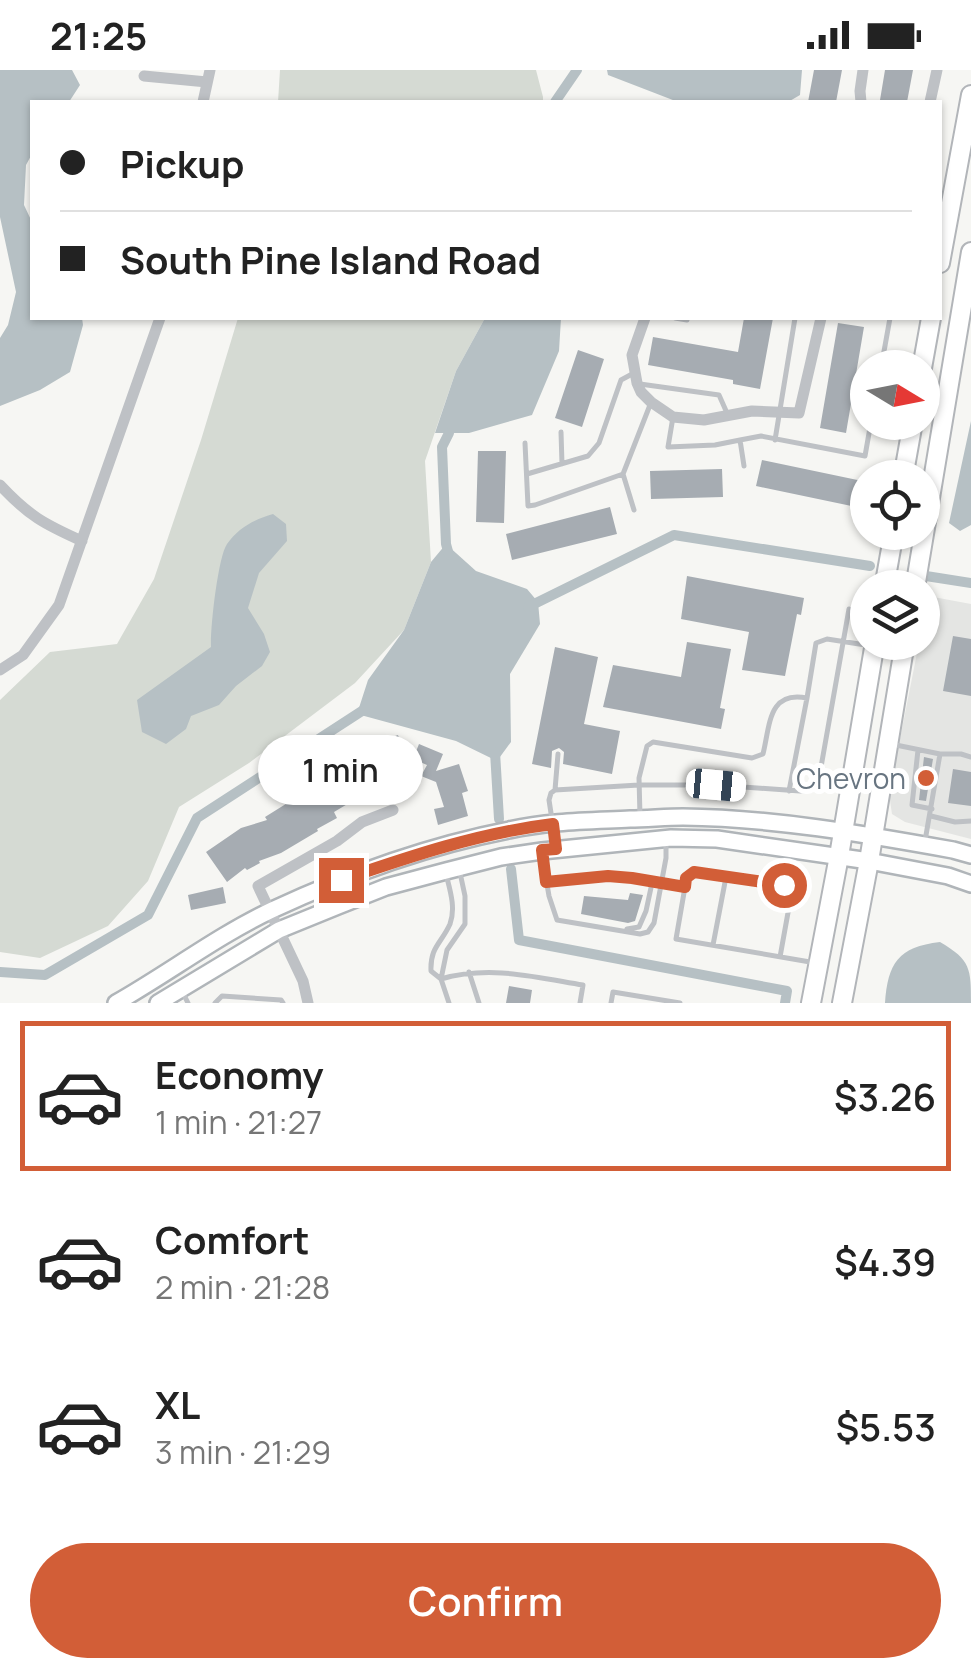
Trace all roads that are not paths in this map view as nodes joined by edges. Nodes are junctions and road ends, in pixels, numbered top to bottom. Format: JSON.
{"nodes":[{"id":1,"x":863,"y":70,"type":"edge"},
{"id":2,"x":937,"y":70,"type":"edge"},
{"id":3,"x":144,"y":76,"type":"dead end"},
{"id":4,"x":208,"y":76,"type":"edge"},
{"id":5,"x":971,"y":95,"type":"edge"},
{"id":6,"x":861,"y":100,"type":"edge"},
{"id":7,"x":930,"y":100,"type":"edge"},
{"id":8,"x":942,"y":248,"type":"edge"},
{"id":9,"x":971,"y":252,"type":"edge"},
{"id":10,"x":942,"y":253,"type":"edge"},
{"id":11,"x":159,"y":320,"type":"edge"},
{"id":12,"x":643,"y":320,"type":"edge"},
{"id":13,"x":795,"y":320,"type":"edge"},
{"id":14,"x":821,"y":320,"type":"edge"},
{"id":15,"x":890,"y":320,"type":"edge"},
{"id":16,"x":931,"y":320,"type":"edge"},
{"id":17,"x":884,"y":350,"type":"edge"},
{"id":18,"x":925,"y":350,"type":"edge"},
{"id":19,"x":636,"y":378,"type":"junction"},
{"id":20,"x":651,"y":402,"type":"junction"},
{"id":21,"x":778,"y":412,"type":"junction"},
{"id":22,"x":728,"y":416,"type":"junction"},
{"id":23,"x":673,"y":417,"type":"junction"},
{"id":24,"x":560,"y":432,"type":"dead end"},
{"id":25,"x":740,"y":440,"type":"junction"},
{"id":26,"x":776,"y":440,"type":"junction"},
{"id":27,"x":868,"y":440,"type":"edge"},
{"id":28,"x":525,"y":443,"type":"dead end"},
{"id":29,"x":562,"y":464,"type":"junction"},
{"id":30,"x":744,"y":466,"type":"dead end"},
{"id":31,"x":526,"y":474,"type":"junction"},
{"id":32,"x":624,"y":474,"type":"junction"},
{"id":33,"x":0,"y":485,"type":"edge"},
{"id":34,"x":634,"y":510,"type":"dead end"},
{"id":35,"x":82,"y":540,"type":"junction"},
{"id":36,"x":917,"y":570,"type":"edge"},
{"id":37,"x":850,"y":608,"type":"dead end"},
{"id":38,"x":843,"y":642,"type":"junction"},
{"id":39,"x":850,"y":643,"type":"edge"},
{"id":40,"x":872,"y":660,"type":"edge"},
{"id":41,"x":902,"y":660,"type":"edge"},
{"id":42,"x":0,"y":670,"type":"edge"},
{"id":43,"x":807,"y":698,"type":"junction"},
{"id":44,"x":888,"y":744,"type":"junction"},
{"id":45,"x":918,"y":750,"type":"junction"},
{"id":46,"x":558,"y":754,"type":"dead end"},
{"id":47,"x":940,"y":754,"type":"junction"},
{"id":48,"x":971,"y":758,"type":"edge"},
{"id":49,"x":639,"y":785,"type":"junction"},
{"id":50,"x":555,"y":790,"type":"junction"},
{"id":51,"x":788,"y":790,"type":"junction"},
{"id":52,"x":393,"y":810,"type":"dead end"},
{"id":53,"x":932,"y":812,"type":"junction"},
{"id":54,"x":640,"y":819,"type":"junction"},
{"id":55,"x":971,"y":821,"type":"edge"},
{"id":56,"x":553,"y":824,"type":"junction"},
{"id":57,"x":844,"y":831,"type":"junction"},
{"id":58,"x":874,"y":836,"type":"junction"},
{"id":59,"x":666,"y":838,"type":"junction"},
{"id":60,"x":924,"y":844,"type":"junction"},
{"id":61,"x":549,"y":850,"type":"junction"},
{"id":62,"x":971,"y":855,"type":"edge"},
{"id":63,"x":840,"y":856,"type":"junction"},
{"id":64,"x":869,"y":861,"type":"junction"},
{"id":65,"x":452,"y":869,"type":"junction"},
{"id":66,"x":726,"y":877,"type":"junction"},
{"id":67,"x":546,"y":882,"type":"junction"},
{"id":68,"x":652,"y":882,"type":"junction"},
{"id":69,"x":661,"y":883,"type":"junction"},
{"id":70,"x":971,"y":884,"type":"edge"},
{"id":71,"x":685,"y":887,"type":"junction"},
{"id":72,"x":271,"y":911,"type":"junction"},
{"id":73,"x":279,"y":930,"type":"junction"},
{"id":74,"x":614,"y":930,"type":"junction"},
{"id":75,"x":713,"y":945,"type":"junction"},
{"id":76,"x":780,"y":957,"type":"junction"},
{"id":77,"x":818,"y":964,"type":"junction"},
{"id":78,"x":469,"y":972,"type":"junction"},
{"id":79,"x":440,"y":979,"type":"junction"},
{"id":80,"x":184,"y":996,"type":"edge"},
{"id":81,"x":116,"y":1003,"type":"edge"},
{"id":82,"x":158,"y":1003,"type":"edge"},
{"id":83,"x":215,"y":1003,"type":"edge"},
{"id":84,"x":283,"y":1003,"type":"edge"},
{"id":85,"x":308,"y":1003,"type":"edge"},
{"id":86,"x":450,"y":1003,"type":"edge"},
{"id":87,"x":478,"y":1003,"type":"edge"},
{"id":88,"x":580,"y":1003,"type":"edge"},
{"id":89,"x":611,"y":1003,"type":"edge"},
{"id":90,"x":680,"y":1003,"type":"edge"},
{"id":91,"x":811,"y":1003,"type":"edge"},
{"id":92,"x":842,"y":1003,"type":"edge"}],
"edges":[{"from":1,"to":6,"type":"street"},
{"from":2,"to":7,"type":"street"},
{"from":3,"to":4,"type":"street"},
{"from":5,"to":8,"type":"main road"},
{"from":9,"to":10,"type":"street"},
{"from":9,"to":36,"type":"main road"},
{"from":11,"to":35,"type":"street"},
{"from":12,"to":19,"type":"street"},
{"from":13,"to":21,"type":"lane"},
{"from":14,"to":21,"type":"street"},
{"from":15,"to":17,"type":"lane"},
{"from":16,"to":18,"type":"main road"},
{"from":19,"to":20,"type":"street"},
{"from":19,"to":22,"type":"lane"},
{"from":19,"to":29,"type":"lane"},
{"from":20,"to":23,"type":"street"},
{"from":20,"to":32,"type":"lane"},
{"from":21,"to":22,"type":"street"},
{"from":21,"to":26,"type":"lane"},
{"from":22,"to":23,"type":"street"},
{"from":23,"to":25,"type":"lane"},
{"from":24,"to":29,"type":"lane"},
{"from":25,"to":26,"type":"lane"},
{"from":25,"to":30,"type":"lane"},
{"from":26,"to":27,"type":"lane"},
{"from":28,"to":31,"type":"lane"},
{"from":29,"to":31,"type":"lane"},
{"from":31,"to":32,"type":"lane"},
{"from":32,"to":34,"type":"lane"},
{"from":33,"to":35,"type":"street"},
{"from":35,"to":42,"type":"street"},
{"from":37,"to":38,"type":"lane"},
{"from":38,"to":39,"type":"lane"},
{"from":38,"to":43,"type":"lane"},
{"from":38,"to":51,"type":"lane"},
{"from":40,"to":57,"type":"main road"},
{"from":41,"to":44,"type":"main road"},
{"from":43,"to":49,"type":"lane"},
{"from":43,"to":51,"type":"lane"},
{"from":44,"to":45,"type":"lane"},
{"from":44,"to":58,"type":"main road"},
{"from":45,"to":47,"type":"lane"},
{"from":45,"to":53,"type":"lane"},
{"from":46,"to":50,"type":"lane"},
{"from":47,"to":48,"type":"lane"},
{"from":47,"to":53,"type":"lane"},
{"from":49,"to":50,"type":"lane"},
{"from":49,"to":51,"type":"lane"},
{"from":49,"to":54,"type":"lane"},
{"from":50,"to":56,"type":"lane"},
{"from":52,"to":72,"type":"street"},
{"from":53,"to":55,"type":"lane"},
{"from":53,"to":60,"type":"lane"},
{"from":54,"to":56,"type":"main road"},
{"from":54,"to":57,"type":"main road"},
{"from":56,"to":61,"type":"lane"},
{"from":56,"to":72,"type":"main road"},
{"from":57,"to":58,"type":"main road"},
{"from":57,"to":63,"type":"main road"},
{"from":58,"to":60,"type":"main road"},
{"from":58,"to":64,"type":"main road"},
{"from":59,"to":61,"type":"main road"},
{"from":59,"to":63,"type":"main road"},
{"from":59,"to":69,"type":"lane"},
{"from":60,"to":62,"type":"main road"},
{"from":61,"to":65,"type":"main road"},
{"from":61,"to":67,"type":"lane"},
{"from":63,"to":64,"type":"main road"},
{"from":63,"to":77,"type":"main road"},
{"from":64,"to":70,"type":"main road"},
{"from":64,"to":92,"type":"main road"},
{"from":65,"to":73,"type":"main road"},
{"from":65,"to":79,"type":"lane"},
{"from":65,"to":79,"type":"lane"},
{"from":66,"to":71,"type":"lane"},
{"from":66,"to":75,"type":"lane"},
{"from":66,"to":76,"type":"lane"},
{"from":67,"to":68,"type":"lane"},
{"from":67,"to":74,"type":"lane"},
{"from":68,"to":69,"type":"lane"},
{"from":68,"to":74,"type":"lane"},
{"from":69,"to":71,"type":"lane"},
{"from":69,"to":74,"type":"lane"},
{"from":71,"to":75,"type":"lane"},
{"from":72,"to":73,"type":"street"},
{"from":72,"to":81,"type":"main road"},
{"from":73,"to":80,"type":"main road"},
{"from":73,"to":85,"type":"street"},
{"from":75,"to":76,"type":"lane"},
{"from":76,"to":77,"type":"lane"},
{"from":77,"to":91,"type":"main road"},
{"from":78,"to":79,"type":"lane"},
{"from":78,"to":87,"type":"lane"},
{"from":78,"to":88,"type":"lane"},
{"from":79,"to":86,"type":"lane"},
{"from":80,"to":82,"type":"main road"},
{"from":83,"to":84,"type":"lane"},
{"from":89,"to":90,"type":"lane"}]}
